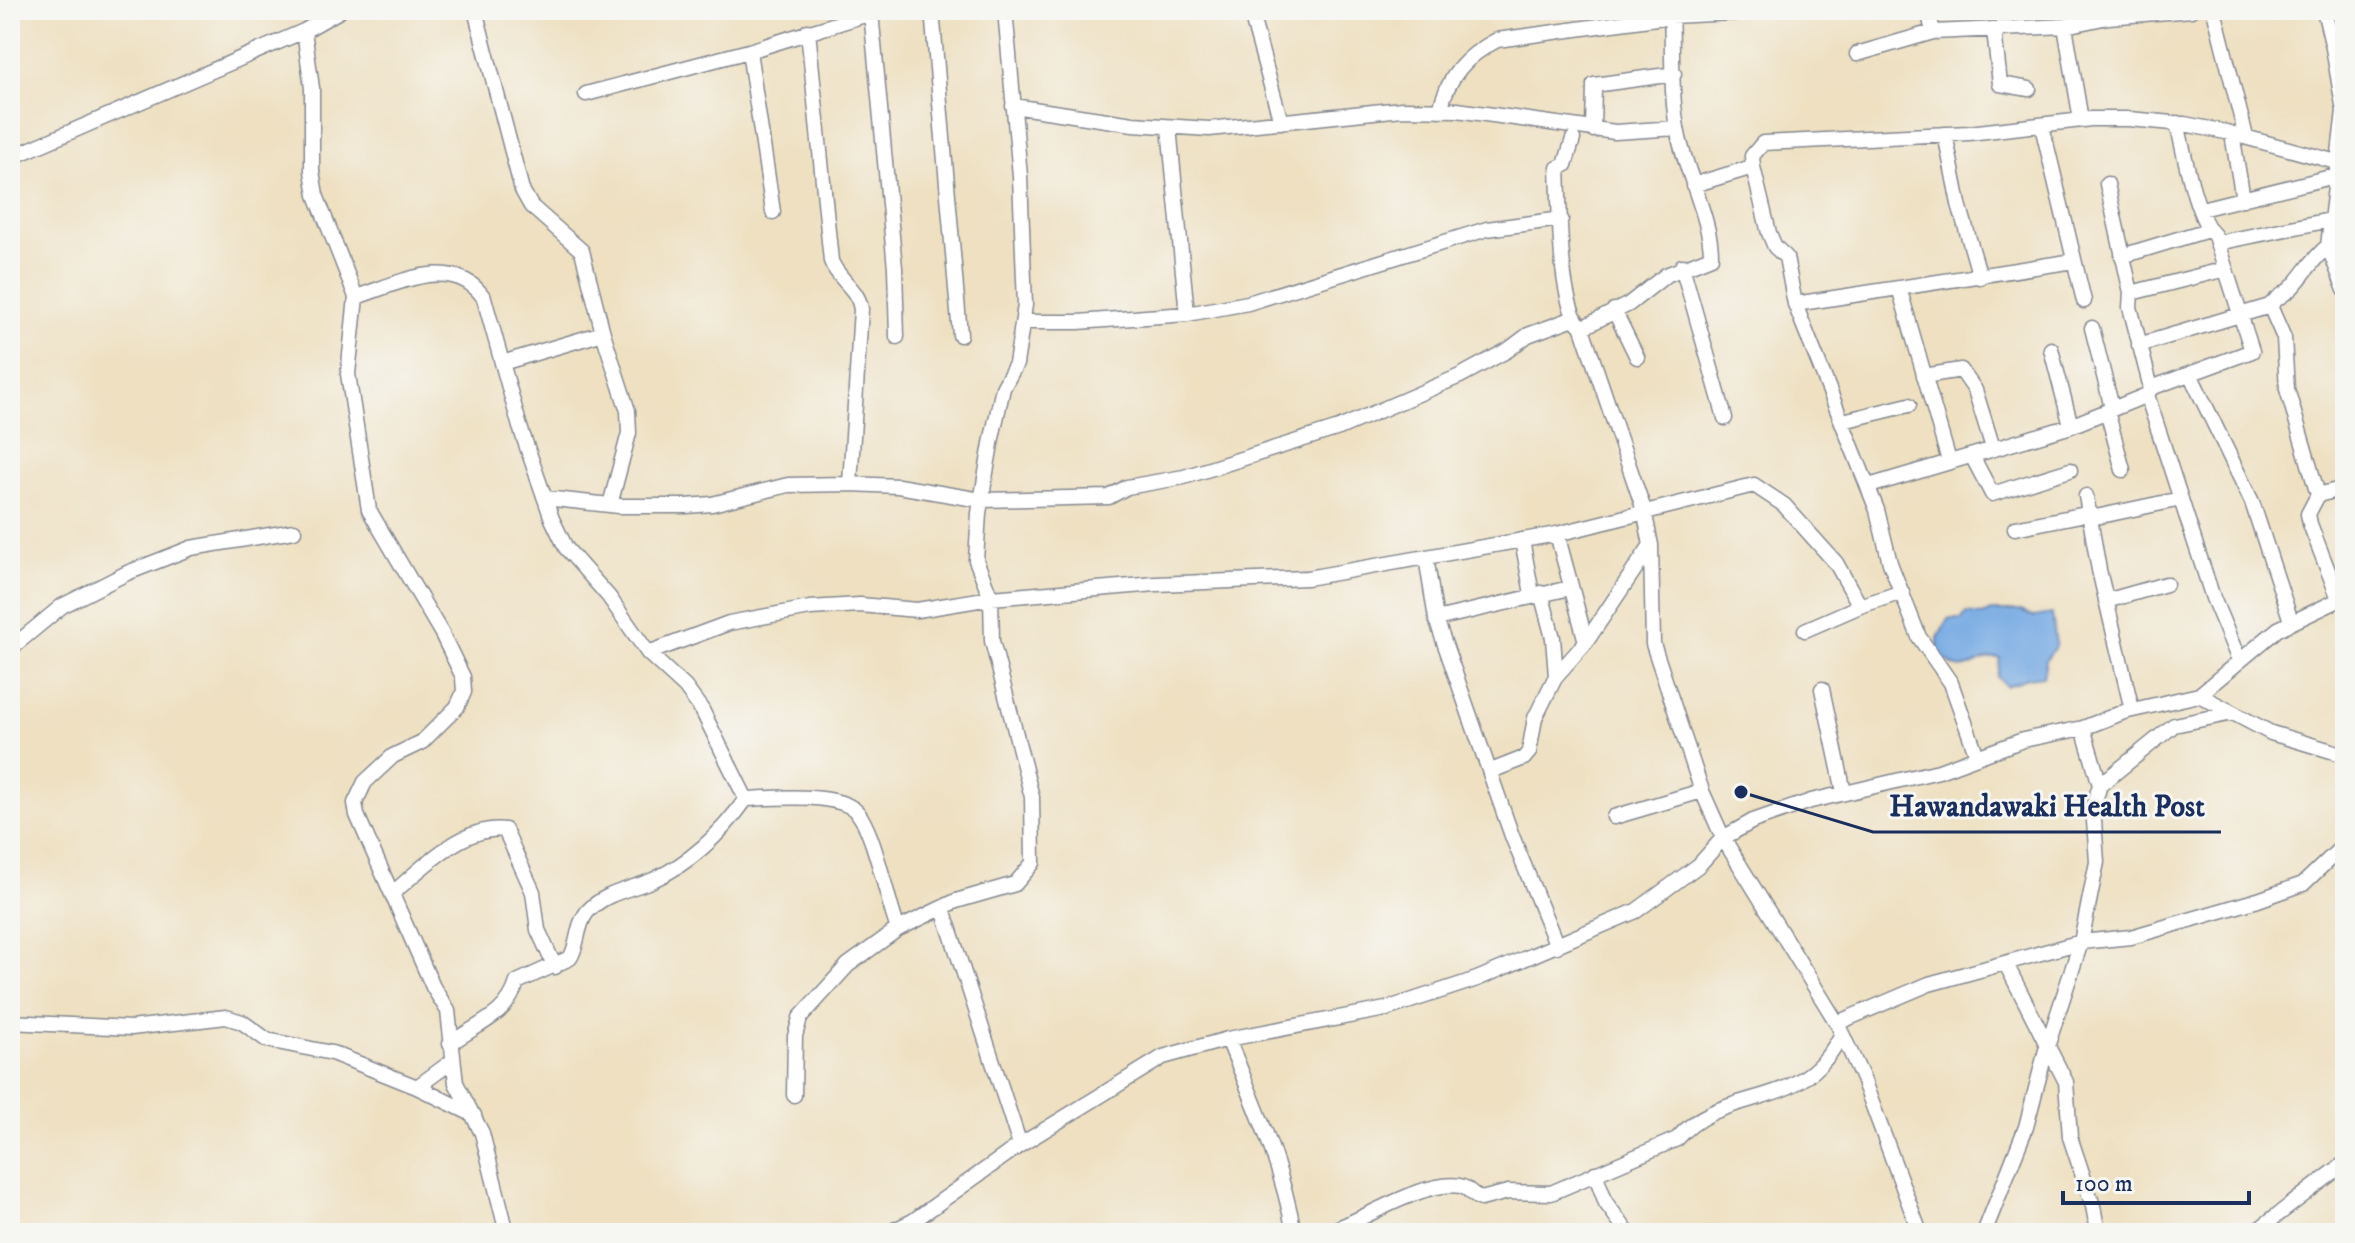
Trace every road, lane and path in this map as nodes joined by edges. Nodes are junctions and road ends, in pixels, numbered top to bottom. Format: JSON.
{"nodes":[{"id":1,"x":341,"y":10,"type":"edge"},
{"id":2,"x":475,"y":10,"type":"edge"},
{"id":3,"x":932,"y":10,"type":"edge"},
{"id":4,"x":1005,"y":10,"type":"edge"},
{"id":5,"x":1250,"y":10,"type":"edge"},
{"id":6,"x":1928,"y":10,"type":"edge"},
{"id":7,"x":2051,"y":10,"type":"edge"},
{"id":8,"x":2191,"y":10,"type":"edge"},
{"id":9,"x":2214,"y":10,"type":"edge"},
{"id":10,"x":2324,"y":10,"type":"edge"},
{"id":11,"x":876,"y":11,"type":"edge"},
{"id":12,"x":1752,"y":12,"type":"edge"},
{"id":13,"x":1671,"y":13,"type":"edge"},
{"id":14,"x":2093,"y":15,"type":"edge"},
{"id":15,"x":2060,"y":27,"type":"junction"},
{"id":16,"x":1994,"y":30,"type":"junction"},
{"id":17,"x":304,"y":31,"type":"junction"},
{"id":18,"x":808,"y":31,"type":"junction"},
{"id":19,"x":1933,"y":32,"type":"junction"},
{"id":20,"x":2339,"y":47,"type":"edge"},
{"id":21,"x":749,"y":51,"type":"junction"},
{"id":22,"x":1857,"y":54,"type":"dead end"},
{"id":23,"x":1674,"y":74,"type":"junction"},
{"id":24,"x":2029,"y":89,"type":"dead end"},
{"id":25,"x":586,"y":94,"type":"dead end"},
{"id":26,"x":2344,"y":101,"type":"edge"},
{"id":27,"x":1013,"y":106,"type":"junction"},
{"id":28,"x":1440,"y":110,"type":"junction"},
{"id":29,"x":2081,"y":120,"type":"junction"},
{"id":30,"x":1281,"y":122,"type":"junction"},
{"id":31,"x":2177,"y":123,"type":"junction"},
{"id":32,"x":2042,"y":126,"type":"junction"},
{"id":33,"x":1169,"y":127,"type":"junction"},
{"id":34,"x":1677,"y":128,"type":"junction"},
{"id":35,"x":1593,"y":130,"type":"junction"},
{"id":36,"x":1945,"y":134,"type":"junction"},
{"id":37,"x":2239,"y":135,"type":"junction"},
{"id":38,"x":1573,"y":139,"type":"dead end"},
{"id":39,"x":10,"y":158,"type":"edge"},
{"id":40,"x":1753,"y":167,"type":"junction"},
{"id":41,"x":2339,"y":170,"type":"edge"},
{"id":42,"x":2107,"y":184,"type":"dead end"},
{"id":43,"x":1693,"y":185,"type":"junction"},
{"id":44,"x":2243,"y":199,"type":"junction"},
{"id":45,"x":2201,"y":209,"type":"junction"},
{"id":46,"x":773,"y":212,"type":"dead end"},
{"id":47,"x":1561,"y":219,"type":"junction"},
{"id":48,"x":2335,"y":224,"type":"edge"},
{"id":49,"x":2213,"y":236,"type":"junction"},
{"id":50,"x":2328,"y":246,"type":"junction"},
{"id":51,"x":2122,"y":256,"type":"junction"},
{"id":52,"x":2074,"y":261,"type":"junction"},
{"id":53,"x":1682,"y":266,"type":"junction"},
{"id":54,"x":2226,"y":269,"type":"junction"},
{"id":55,"x":1980,"y":277,"type":"junction"},
{"id":56,"x":2345,"y":290,"type":"edge"},
{"id":57,"x":1900,"y":291,"type":"junction"},
{"id":58,"x":2131,"y":293,"type":"junction"},
{"id":59,"x":356,"y":297,"type":"junction"},
{"id":60,"x":2084,"y":301,"type":"dead end"},
{"id":61,"x":1795,"y":304,"type":"junction"},
{"id":62,"x":2270,"y":306,"type":"junction"},
{"id":63,"x":1614,"y":310,"type":"junction"},
{"id":64,"x":1187,"y":314,"type":"junction"},
{"id":65,"x":2240,"y":314,"type":"junction"},
{"id":66,"x":1023,"y":322,"type":"junction"},
{"id":67,"x":1578,"y":323,"type":"junction"},
{"id":68,"x":2092,"y":328,"type":"dead end"},
{"id":69,"x":603,"y":333,"type":"junction"},
{"id":70,"x":960,"y":335,"type":"dead end"},
{"id":71,"x":897,"y":337,"type":"dead end"},
{"id":72,"x":2139,"y":345,"type":"junction"},
{"id":73,"x":2051,"y":349,"type":"dead end"},
{"id":74,"x":1637,"y":357,"type":"dead end"},
{"id":75,"x":502,"y":363,"type":"junction"},
{"id":76,"x":1924,"y":376,"type":"junction"},
{"id":77,"x":2191,"y":376,"type":"junction"},
{"id":78,"x":2149,"y":391,"type":"junction"},
{"id":79,"x":1909,"y":405,"type":"dead end"},
{"id":80,"x":2110,"y":410,"type":"junction"},
{"id":81,"x":1725,"y":418,"type":"dead end"},
{"id":82,"x":1843,"y":421,"type":"junction"},
{"id":83,"x":2071,"y":426,"type":"junction"},
{"id":84,"x":1993,"y":448,"type":"junction"},
{"id":85,"x":1972,"y":456,"type":"junction"},
{"id":86,"x":1949,"y":461,"type":"junction"},
{"id":87,"x":2070,"y":470,"type":"dead end"},
{"id":88,"x":2123,"y":470,"type":"dead end"},
{"id":89,"x":850,"y":484,"type":"junction"},
{"id":90,"x":1869,"y":486,"type":"junction"},
{"id":91,"x":2345,"y":488,"type":"edge"},
{"id":92,"x":2318,"y":495,"type":"junction"},
{"id":93,"x":2086,"y":496,"type":"dead end"},
{"id":94,"x":545,"y":498,"type":"junction"},
{"id":95,"x":2181,"y":499,"type":"junction"},
{"id":96,"x":981,"y":500,"type":"junction"},
{"id":97,"x":610,"y":505,"type":"junction"},
{"id":98,"x":1644,"y":510,"type":"junction"},
{"id":99,"x":2091,"y":516,"type":"junction"},
{"id":100,"x":2015,"y":528,"type":"dead end"},
{"id":101,"x":294,"y":531,"type":"dead end"},
{"id":102,"x":1557,"y":534,"type":"junction"},
{"id":103,"x":1522,"y":540,"type":"junction"},
{"id":104,"x":1651,"y":545,"type":"junction"},
{"id":105,"x":1426,"y":557,"type":"junction"},
{"id":106,"x":2166,"y":584,"type":"dead end"},
{"id":107,"x":1570,"y":588,"type":"junction"},
{"id":108,"x":1902,"y":592,"type":"junction"},
{"id":109,"x":1536,"y":594,"type":"junction"},
{"id":110,"x":991,"y":598,"type":"junction"},
{"id":111,"x":2342,"y":598,"type":"edge"},
{"id":112,"x":2106,"y":601,"type":"junction"},
{"id":113,"x":1860,"y":606,"type":"junction"},
{"id":114,"x":1436,"y":619,"type":"junction"},
{"id":115,"x":2291,"y":621,"type":"junction"},
{"id":116,"x":1805,"y":630,"type":"dead end"},
{"id":117,"x":1586,"y":642,"type":"junction"},
{"id":118,"x":10,"y":649,"type":"edge"},
{"id":119,"x":648,"y":653,"type":"junction"},
{"id":120,"x":2239,"y":660,"type":"junction"},
{"id":121,"x":1556,"y":676,"type":"junction"},
{"id":122,"x":1822,"y":689,"type":"dead end"},
{"id":123,"x":2199,"y":695,"type":"junction"},
{"id":124,"x":2179,"y":698,"type":"junction"},
{"id":125,"x":2132,"y":710,"type":"junction"},
{"id":126,"x":2233,"y":713,"type":"junction"},
{"id":127,"x":2174,"y":725,"type":"junction"},
{"id":128,"x":2083,"y":728,"type":"junction"},
{"id":129,"x":2345,"y":755,"type":"edge"},
{"id":130,"x":1977,"y":756,"type":"junction"},
{"id":131,"x":1491,"y":771,"type":"junction"},
{"id":132,"x":2100,"y":785,"type":"junction"},
{"id":133,"x":1702,"y":791,"type":"junction"},
{"id":134,"x":1844,"y":792,"type":"junction"},
{"id":135,"x":746,"y":799,"type":"junction"},
{"id":136,"x":1614,"y":817,"type":"dead end"},
{"id":137,"x":1723,"y":838,"type":"junction"},
{"id":138,"x":2345,"y":844,"type":"edge"},
{"id":139,"x":393,"y":893,"type":"junction"},
{"id":140,"x":943,"y":909,"type":"junction"},
{"id":141,"x":898,"y":929,"type":"junction"},
{"id":142,"x":2081,"y":942,"type":"junction"},
{"id":143,"x":1557,"y":946,"type":"junction"},
{"id":144,"x":2006,"y":964,"type":"junction"},
{"id":145,"x":555,"y":967,"type":"junction"},
{"id":146,"x":10,"y":1022,"type":"edge"},
{"id":147,"x":1840,"y":1029,"type":"junction"},
{"id":148,"x":1228,"y":1039,"type":"junction"},
{"id":149,"x":450,"y":1044,"type":"junction"},
{"id":150,"x":2046,"y":1050,"type":"junction"},
{"id":151,"x":451,"y":1062,"type":"junction"},
{"id":152,"x":417,"y":1087,"type":"junction"},
{"id":153,"x":794,"y":1095,"type":"dead end"},
{"id":154,"x":475,"y":1116,"type":"junction"},
{"id":155,"x":1020,"y":1145,"type":"junction"},
{"id":156,"x":2345,"y":1163,"type":"edge"},
{"id":157,"x":1595,"y":1173,"type":"junction"},
{"id":158,"x":893,"y":1232,"type":"edge"},
{"id":159,"x":507,"y":1233,"type":"edge"},
{"id":160,"x":1294,"y":1233,"type":"edge"},
{"id":161,"x":1325,"y":1233,"type":"edge"},
{"id":162,"x":1628,"y":1233,"type":"edge"},
{"id":163,"x":1920,"y":1233,"type":"edge"},
{"id":164,"x":1984,"y":1233,"type":"edge"},
{"id":165,"x":2098,"y":1233,"type":"edge"},
{"id":166,"x":2254,"y":1233,"type":"edge"}],
"edges":[{"from":1,"to":17,"type":"street"},
{"from":2,"to":69,"type":"street"},
{"from":3,"to":70,"type":"street"},
{"from":4,"to":27,"type":"street"},
{"from":5,"to":30,"type":"street"},
{"from":6,"to":19,"type":"street"},
{"from":7,"to":15,"type":"street"},
{"from":8,"to":14,"type":"street"},
{"from":9,"to":37,"type":"street"},
{"from":10,"to":20,"type":"street"},
{"from":11,"to":18,"type":"street"},
{"from":11,"to":71,"type":"street"},
{"from":12,"to":13,"type":"street"},
{"from":13,"to":23,"type":"street"},
{"from":13,"to":28,"type":"street"},
{"from":14,"to":15,"type":"street"},
{"from":15,"to":16,"type":"street"},
{"from":15,"to":29,"type":"street"},
{"from":16,"to":19,"type":"street"},
{"from":16,"to":24,"type":"street"},
{"from":17,"to":39,"type":"street"},
{"from":17,"to":59,"type":"street"},
{"from":18,"to":21,"type":"street"},
{"from":18,"to":89,"type":"street"},
{"from":19,"to":22,"type":"street"},
{"from":20,"to":26,"type":"street"},
{"from":21,"to":25,"type":"street"},
{"from":21,"to":46,"type":"street"},
{"from":23,"to":34,"type":"street"},
{"from":23,"to":35,"type":"street"},
{"from":26,"to":41,"type":"street"},
{"from":27,"to":33,"type":"street"},
{"from":27,"to":66,"type":"street"},
{"from":28,"to":30,"type":"street"},
{"from":28,"to":35,"type":"street"},
{"from":29,"to":31,"type":"street"},
{"from":29,"to":32,"type":"street"},
{"from":30,"to":33,"type":"street"},
{"from":31,"to":37,"type":"street"},
{"from":31,"to":45,"type":"street"},
{"from":32,"to":36,"type":"street"},
{"from":32,"to":52,"type":"street"},
{"from":33,"to":64,"type":"street"},
{"from":34,"to":35,"type":"street"},
{"from":34,"to":43,"type":"street"},
{"from":36,"to":40,"type":"street"},
{"from":36,"to":55,"type":"street"},
{"from":37,"to":41,"type":"street"},
{"from":37,"to":44,"type":"street"},
{"from":38,"to":47,"type":"street"},
{"from":40,"to":43,"type":"street"},
{"from":40,"to":61,"type":"street"},
{"from":41,"to":44,"type":"street"},
{"from":41,"to":48,"type":"street"},
{"from":42,"to":51,"type":"street"},
{"from":43,"to":53,"type":"street"},
{"from":44,"to":45,"type":"street"},
{"from":45,"to":49,"type":"street"},
{"from":47,"to":64,"type":"street"},
{"from":47,"to":67,"type":"street"},
{"from":48,"to":49,"type":"street"},
{"from":48,"to":50,"type":"street"},
{"from":49,"to":51,"type":"street"},
{"from":49,"to":54,"type":"street"},
{"from":50,"to":56,"type":"street"},
{"from":50,"to":62,"type":"street"},
{"from":51,"to":58,"type":"street"},
{"from":52,"to":55,"type":"street"},
{"from":52,"to":60,"type":"street"},
{"from":53,"to":63,"type":"street"},
{"from":53,"to":81,"type":"street"},
{"from":54,"to":58,"type":"street"},
{"from":54,"to":65,"type":"street"},
{"from":55,"to":57,"type":"street"},
{"from":57,"to":61,"type":"street"},
{"from":57,"to":76,"type":"street"},
{"from":58,"to":72,"type":"street"},
{"from":59,"to":75,"type":"street"},
{"from":59,"to":139,"type":"street"},
{"from":61,"to":82,"type":"street"},
{"from":62,"to":65,"type":"street"},
{"from":62,"to":92,"type":"street"},
{"from":63,"to":67,"type":"street"},
{"from":63,"to":74,"type":"street"},
{"from":64,"to":66,"type":"street"},
{"from":65,"to":72,"type":"street"},
{"from":65,"to":77,"type":"street"},
{"from":66,"to":96,"type":"street"},
{"from":67,"to":96,"type":"street"},
{"from":67,"to":98,"type":"street"},
{"from":68,"to":80,"type":"street"},
{"from":69,"to":75,"type":"street"},
{"from":69,"to":97,"type":"street"},
{"from":72,"to":78,"type":"street"},
{"from":73,"to":83,"type":"street"},
{"from":75,"to":94,"type":"street"},
{"from":76,"to":84,"type":"street"},
{"from":76,"to":86,"type":"street"},
{"from":77,"to":78,"type":"street"},
{"from":77,"to":115,"type":"street"},
{"from":78,"to":80,"type":"street"},
{"from":78,"to":95,"type":"street"},
{"from":79,"to":82,"type":"street"},
{"from":80,"to":83,"type":"street"},
{"from":80,"to":88,"type":"street"},
{"from":82,"to":90,"type":"street"},
{"from":83,"to":84,"type":"street"},
{"from":84,"to":85,"type":"street"},
{"from":85,"to":86,"type":"street"},
{"from":85,"to":87,"type":"street"},
{"from":86,"to":90,"type":"street"},
{"from":89,"to":96,"type":"street"},
{"from":89,"to":97,"type":"street"},
{"from":90,"to":108,"type":"street"},
{"from":91,"to":92,"type":"street"},
{"from":92,"to":111,"type":"street"},
{"from":93,"to":99,"type":"street"},
{"from":94,"to":97,"type":"street"},
{"from":94,"to":119,"type":"street"},
{"from":95,"to":99,"type":"street"},
{"from":95,"to":120,"type":"street"},
{"from":96,"to":110,"type":"street"},
{"from":98,"to":102,"type":"street"},
{"from":98,"to":104,"type":"street"},
{"from":98,"to":113,"type":"street"},
{"from":99,"to":100,"type":"street"},
{"from":99,"to":112,"type":"street"},
{"from":101,"to":118,"type":"street"},
{"from":102,"to":103,"type":"street"},
{"from":102,"to":107,"type":"street"},
{"from":103,"to":105,"type":"street"},
{"from":103,"to":109,"type":"street"},
{"from":104,"to":117,"type":"street"},
{"from":104,"to":133,"type":"street"},
{"from":105,"to":110,"type":"street"},
{"from":105,"to":114,"type":"street"},
{"from":106,"to":112,"type":"street"},
{"from":107,"to":109,"type":"street"},
{"from":107,"to":117,"type":"street"},
{"from":108,"to":113,"type":"street"},
{"from":108,"to":130,"type":"street"},
{"from":109,"to":114,"type":"street"},
{"from":109,"to":121,"type":"street"},
{"from":110,"to":119,"type":"street"},
{"from":110,"to":140,"type":"street"},
{"from":111,"to":115,"type":"street"},
{"from":112,"to":125,"type":"street"},
{"from":113,"to":116,"type":"street"},
{"from":114,"to":131,"type":"street"},
{"from":115,"to":120,"type":"street"},
{"from":117,"to":121,"type":"street"},
{"from":119,"to":135,"type":"street"},
{"from":120,"to":123,"type":"street"},
{"from":121,"to":131,"type":"street"},
{"from":122,"to":134,"type":"street"},
{"from":123,"to":124,"type":"street"},
{"from":123,"to":126,"type":"street"},
{"from":124,"to":125,"type":"street"},
{"from":124,"to":127,"type":"street"},
{"from":125,"to":128,"type":"street"},
{"from":126,"to":127,"type":"street"},
{"from":126,"to":129,"type":"street"},
{"from":127,"to":132,"type":"street"},
{"from":128,"to":130,"type":"street"},
{"from":128,"to":132,"type":"street"},
{"from":130,"to":134,"type":"street"},
{"from":131,"to":143,"type":"street"},
{"from":132,"to":142,"type":"street"},
{"from":133,"to":136,"type":"street"},
{"from":133,"to":137,"type":"street"},
{"from":134,"to":137,"type":"street"},
{"from":135,"to":141,"type":"street"},
{"from":135,"to":145,"type":"street"},
{"from":137,"to":143,"type":"street"},
{"from":137,"to":147,"type":"street"},
{"from":138,"to":142,"type":"street"},
{"from":139,"to":145,"type":"street"},
{"from":139,"to":149,"type":"street"},
{"from":140,"to":141,"type":"street"},
{"from":140,"to":155,"type":"street"},
{"from":141,"to":153,"type":"street"},
{"from":142,"to":144,"type":"street"},
{"from":142,"to":150,"type":"street"},
{"from":143,"to":148,"type":"street"},
{"from":144,"to":147,"type":"street"},
{"from":144,"to":150,"type":"street"},
{"from":145,"to":149,"type":"street"},
{"from":146,"to":152,"type":"street"},
{"from":147,"to":157,"type":"street"},
{"from":147,"to":163,"type":"street"},
{"from":148,"to":155,"type":"street"},
{"from":148,"to":160,"type":"street"},
{"from":149,"to":151,"type":"street"},
{"from":150,"to":164,"type":"street"},
{"from":150,"to":165,"type":"street"},
{"from":151,"to":152,"type":"street"},
{"from":151,"to":154,"type":"street"},
{"from":152,"to":154,"type":"street"},
{"from":154,"to":159,"type":"street"},
{"from":155,"to":158,"type":"street"},
{"from":156,"to":166,"type":"street"},
{"from":157,"to":161,"type":"street"},
{"from":157,"to":162,"type":"street"}]}
